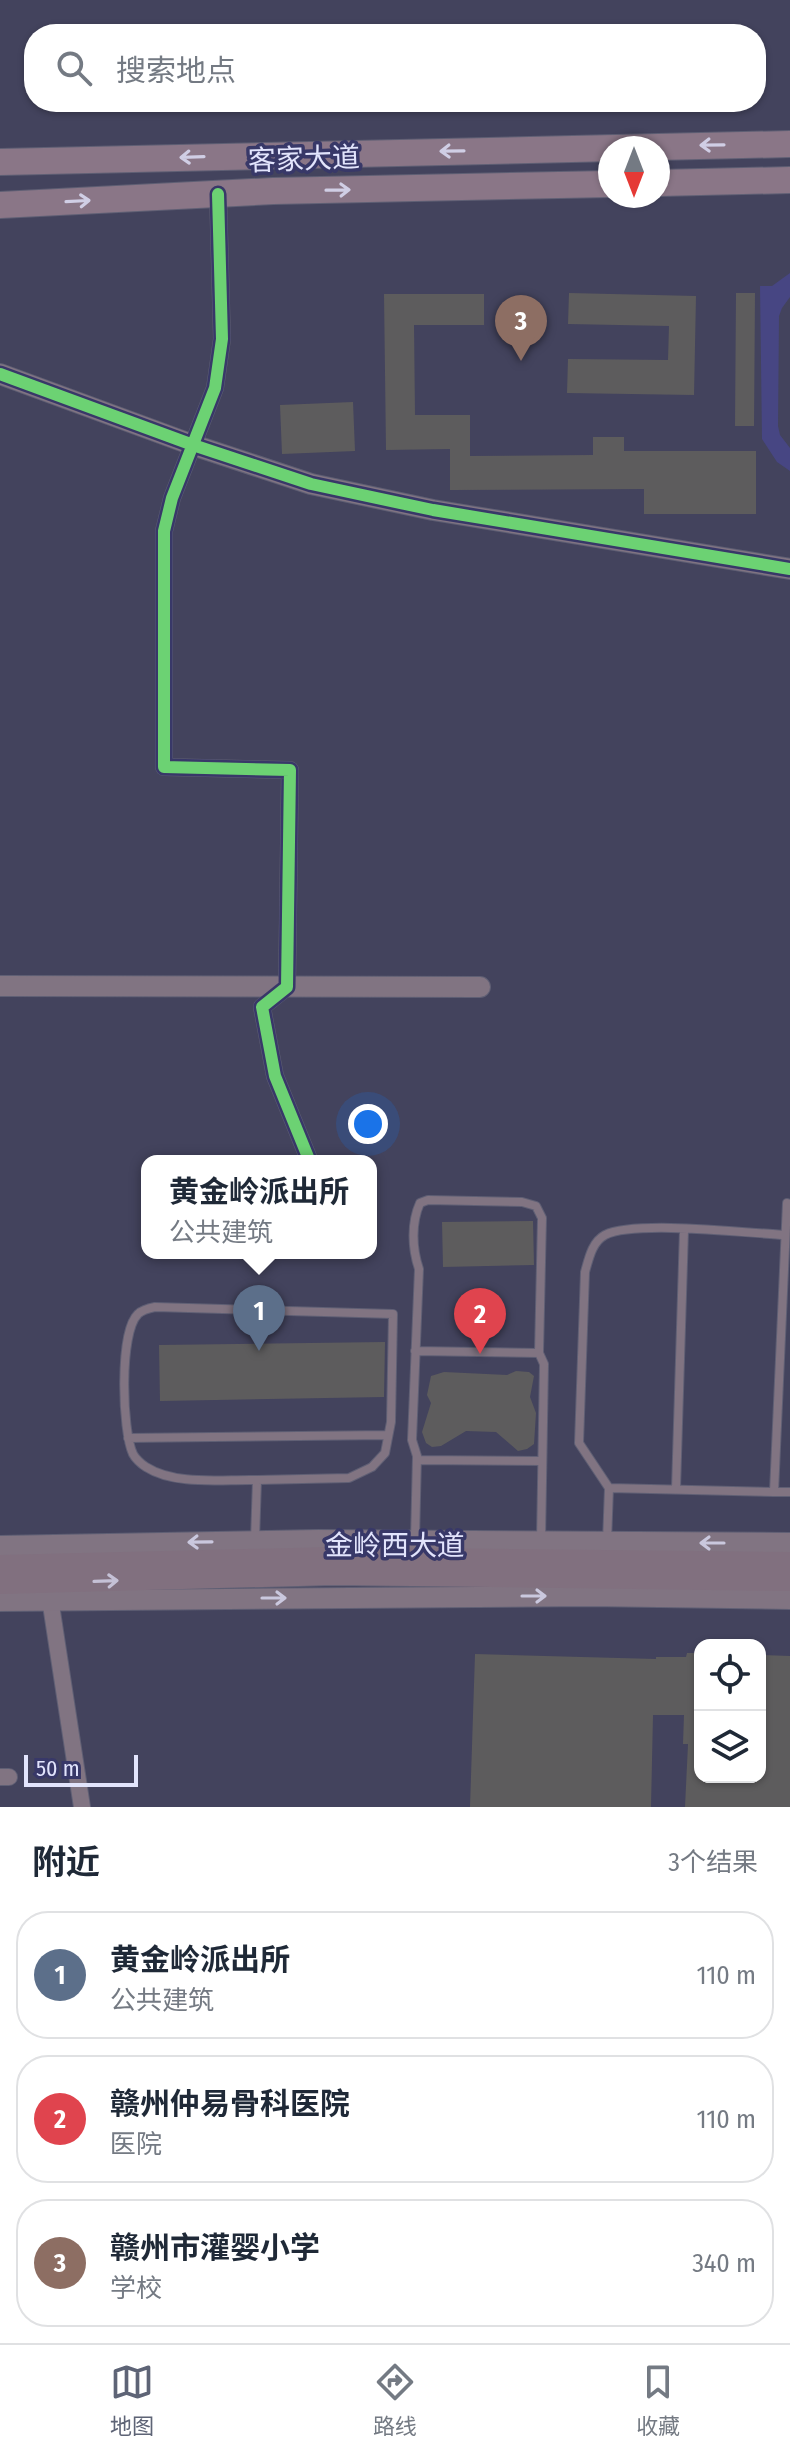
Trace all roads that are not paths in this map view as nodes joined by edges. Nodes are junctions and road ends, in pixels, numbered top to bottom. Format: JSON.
{"nodes":[{"id":1,"x":790,"y":144,"type":"edge"},
{"id":2,"x":0,"y":162,"type":"edge"},
{"id":3,"x":790,"y":180,"type":"edge"},
{"id":4,"x":670,"y":183,"type":"edge"},
{"id":5,"x":598,"y":184,"type":"edge"},
{"id":6,"x":218,"y":194,"type":"junction"},
{"id":7,"x":0,"y":205,"type":"edge"},
{"id":8,"x":0,"y":374,"type":"edge"},
{"id":9,"x":193,"y":445,"type":"junction"},
{"id":10,"x":790,"y":569,"type":"edge"},
{"id":11,"x":0,"y":986,"type":"edge"},
{"id":12,"x":287,"y":987,"type":"junction"},
{"id":13,"x":480,"y":987,"type":"dead end"},
{"id":14,"x":307,"y":1155,"type":"edge"},
{"id":15,"x":790,"y":1204,"type":"edge"},
{"id":16,"x":684,"y":1230,"type":"junction"},
{"id":17,"x":785,"y":1235,"type":"junction"},
{"id":18,"x":415,"y":1351,"type":"junction"},
{"id":19,"x":539,"y":1353,"type":"junction"},
{"id":20,"x":388,"y":1435,"type":"junction"},
{"id":21,"x":128,"y":1438,"type":"junction"},
{"id":22,"x":417,"y":1460,"type":"junction"},
{"id":23,"x":542,"y":1461,"type":"junction"},
{"id":24,"x":257,"y":1480,"type":"junction"},
{"id":25,"x":609,"y":1488,"type":"junction"},
{"id":26,"x":676,"y":1489,"type":"junction"},
{"id":27,"x":774,"y":1492,"type":"junction"},
{"id":28,"x":790,"y":1492,"type":"edge"},
{"id":29,"x":415,"y":1540,"type":"junction"},
{"id":30,"x":255,"y":1541,"type":"junction"},
{"id":31,"x":541,"y":1541,"type":"junction"},
{"id":32,"x":607,"y":1542,"type":"junction"},
{"id":33,"x":790,"y":1543,"type":"edge"},
{"id":34,"x":0,"y":1546,"type":"edge"},
{"id":35,"x":790,"y":1563,"type":"edge"},
{"id":36,"x":0,"y":1566,"type":"edge"},
{"id":37,"x":790,"y":1580,"type":"edge"},
{"id":38,"x":0,"y":1583,"type":"edge"},
{"id":39,"x":49,"y":1591,"type":"junction"},
{"id":40,"x":790,"y":1599,"type":"edge"},
{"id":41,"x":0,"y":1601,"type":"edge"},
{"id":42,"x":82,"y":1807,"type":"edge"}],
"edges":[{"from":1,"to":2,"type":"main road","name":"客家大道","one_way":true},
{"from":3,"to":4,"type":"main road"},
{"from":6,"to":5,"type":"main road","name":"客家大道","one_way":true},
{"from":7,"to":6,"type":"main road","name":"客家大道","one_way":true},
{"from":6,"to":9,"type":"street"},
{"from":8,"to":9,"type":"street"},
{"from":9,"to":10,"type":"street"},
{"from":9,"to":12,"type":"street"},
{"from":11,"to":12,"type":"street"},
{"from":12,"to":13,"type":"street"},
{"from":12,"to":14,"type":"street"},
{"from":15,"to":17,"type":"lane"},
{"from":16,"to":17,"type":"lane"},
{"from":16,"to":25,"type":"lane"},
{"from":16,"to":26,"type":"lane"},
{"from":17,"to":27,"type":"lane"},
{"from":18,"to":19,"type":"lane"},
{"from":18,"to":19,"type":"lane"},
{"from":18,"to":22,"type":"lane"},
{"from":19,"to":23,"type":"lane"},
{"from":20,"to":21,"type":"lane"},
{"from":20,"to":21,"type":"lane"},
{"from":20,"to":24,"type":"lane"},
{"from":21,"to":24,"type":"lane"},
{"from":22,"to":23,"type":"lane"},
{"from":22,"to":29,"type":"lane"},
{"from":23,"to":31,"type":"lane"},
{"from":24,"to":30,"type":"lane"},
{"from":25,"to":26,"type":"lane"},
{"from":25,"to":32,"type":"lane"},
{"from":26,"to":27,"type":"lane"},
{"from":27,"to":28,"type":"lane"},
{"from":29,"to":30,"type":"street"},
{"from":29,"to":31,"type":"street"},
{"from":30,"to":34,"type":"street","one_way":true},
{"from":31,"to":32,"type":"street"},
{"from":33,"to":32,"type":"street","one_way":true},
{"from":35,"to":36,"type":"main road","name":"金岭西大道"},
{"from":39,"to":37,"type":"main road","name":"金岭西大道","one_way":true},
{"from":38,"to":39,"type":"main road","name":"金岭西大道"},
{"from":39,"to":40,"type":"street","one_way":true},
{"from":39,"to":41,"type":"street"},
{"from":39,"to":42,"type":"street"}]}
